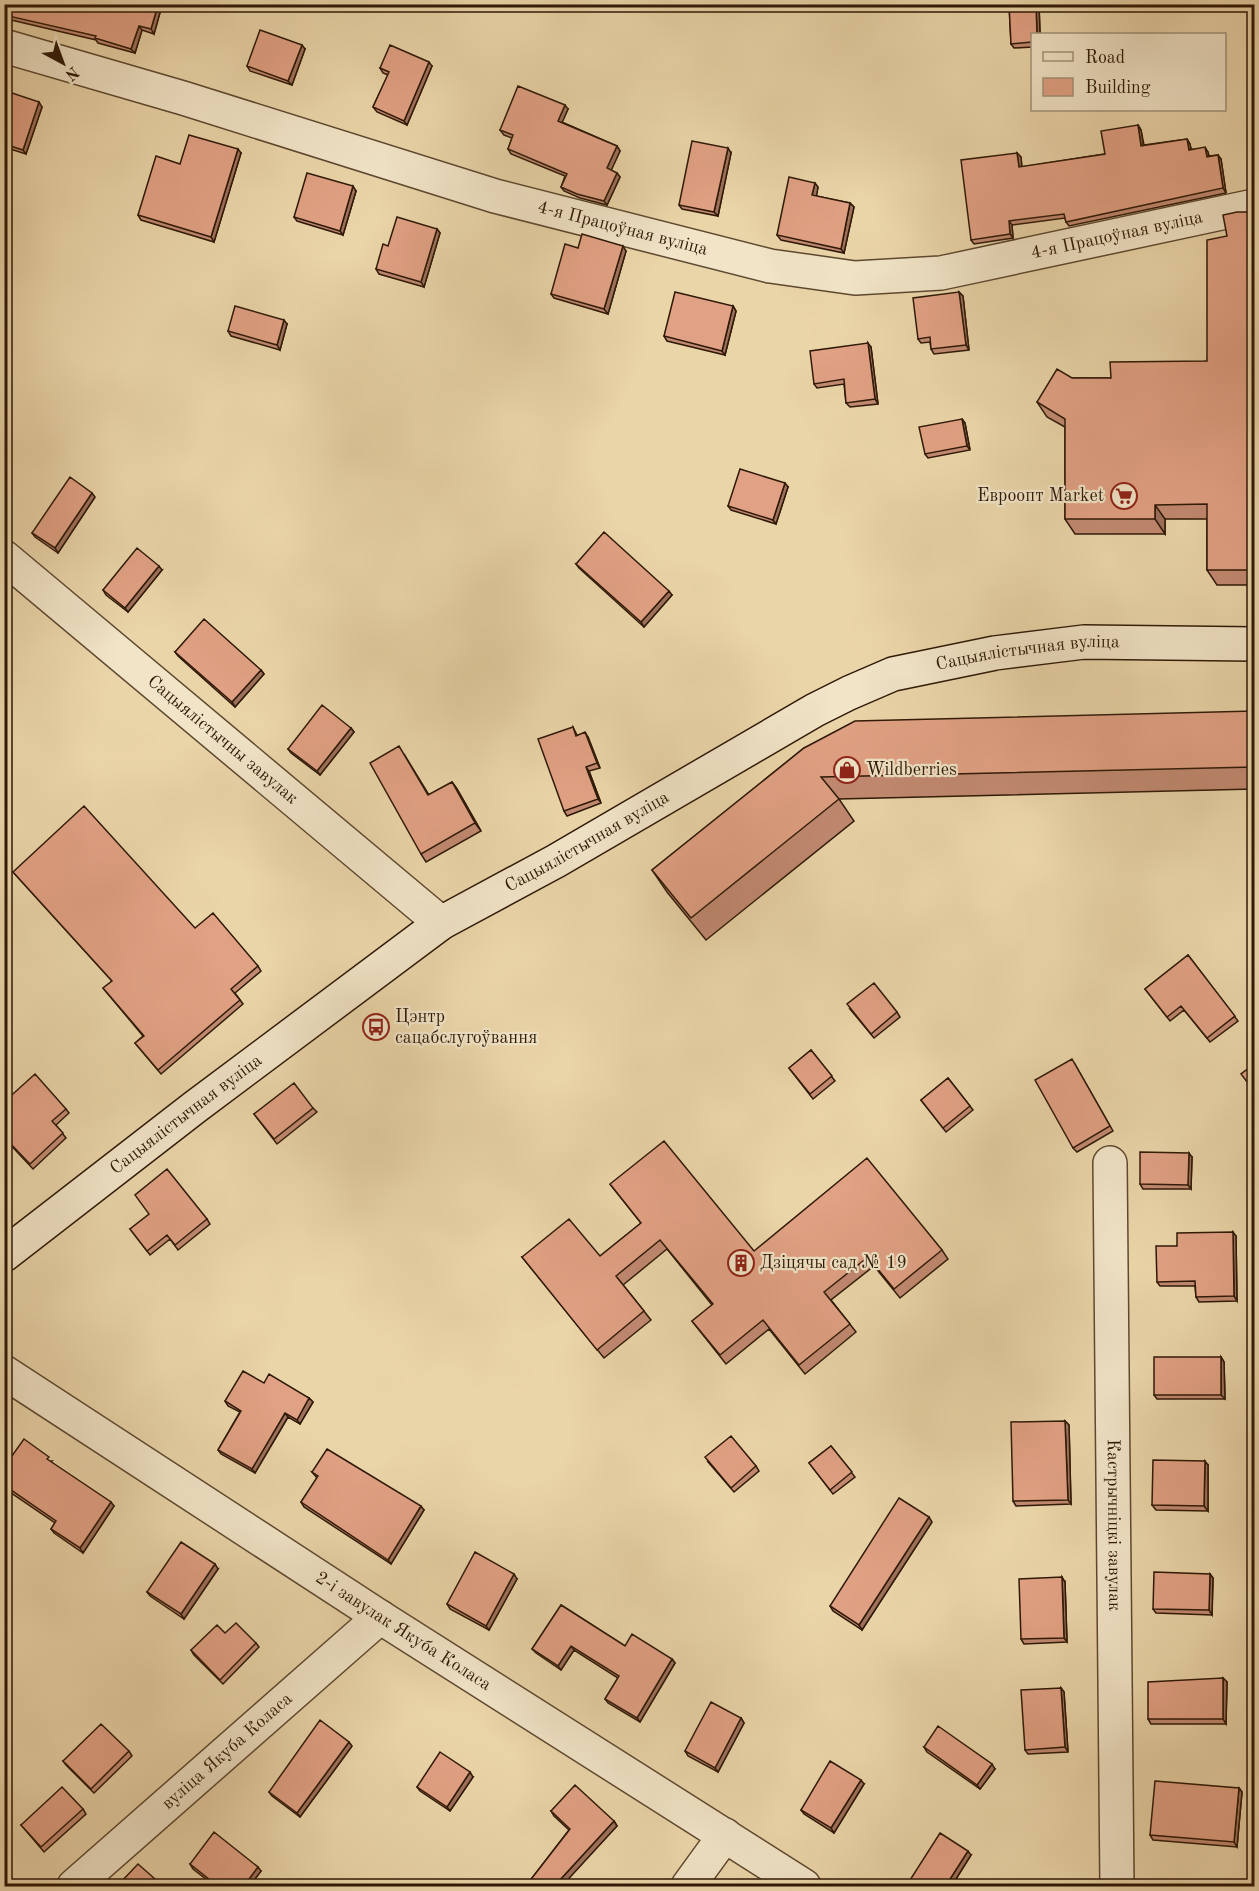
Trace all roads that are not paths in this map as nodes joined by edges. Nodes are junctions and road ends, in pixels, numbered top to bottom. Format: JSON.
{"nodes":[{"id":1,"x":4,"y":46,"type":"edge"},
{"id":2,"x":1254,"y":206,"type":"edge"},
{"id":3,"x":4,"y":557,"type":"edge"},
{"id":4,"x":1254,"y":644,"type":"edge"},
{"id":5,"x":441,"y":923,"type":"junction"},
{"id":6,"x":1110,"y":1163,"type":"dead end"},
{"id":7,"x":4,"y":1255,"type":"edge"},
{"id":8,"x":4,"y":1372,"type":"edge"},
{"id":9,"x":380,"y":1617,"type":"junction"},
{"id":10,"x":725,"y":1836,"type":"junction"},
{"id":11,"x":74,"y":1887,"type":"edge"},
{"id":12,"x":688,"y":1887,"type":"edge"},
{"id":13,"x":804,"y":1887,"type":"edge"},
{"id":14,"x":1117,"y":1887,"type":"edge"}],
"edges":[{"from":1,"to":2,"type":"street","name":"4-я Працоўная вуліца"},
{"from":3,"to":5,"type":"street","name":"Сацыялістычны завулак"},
{"from":4,"to":5,"type":"street","name":"Сацыялістычная вуліца"},
{"from":5,"to":7,"type":"street","name":"Сацыялістычная вуліца"},
{"from":6,"to":14,"type":"street","name":"Кастрычніцкі завулак"},
{"from":8,"to":9,"type":"street","name":"2-і завулак Якуба Коласа"},
{"from":9,"to":10,"type":"street","name":"2-і завулак Якуба Коласа"},
{"from":9,"to":11,"type":"street","name":"вуліца Якуба Коласа"},
{"from":10,"to":12,"type":"street"},
{"from":10,"to":13,"type":"street","name":"2-і завулак Якуба Коласа"}]}
